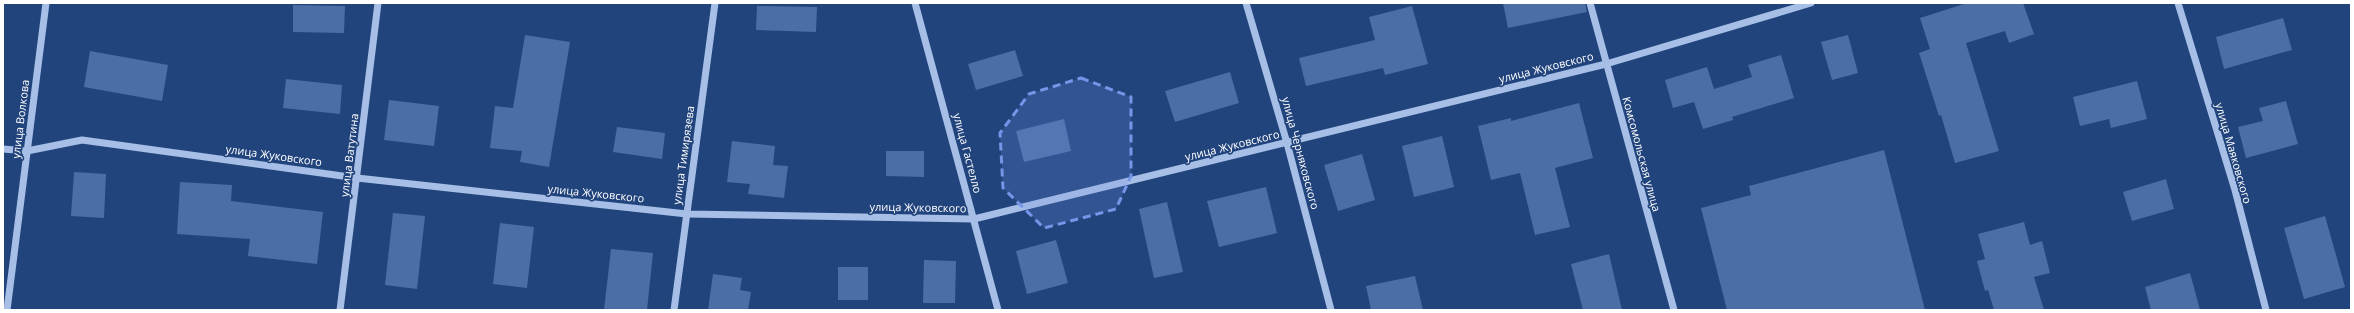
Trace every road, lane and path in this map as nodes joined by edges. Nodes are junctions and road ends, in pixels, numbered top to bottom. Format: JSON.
{"nodes":[{"id":1,"x":46,"y":3,"type":"edge"},
{"id":2,"x":378,"y":3,"type":"edge"},
{"id":3,"x":715,"y":3,"type":"edge"},
{"id":4,"x":916,"y":3,"type":"edge"},
{"id":5,"x":1246,"y":3,"type":"edge"},
{"id":6,"x":1590,"y":3,"type":"edge"},
{"id":7,"x":1812,"y":3,"type":"edge"},
{"id":8,"x":2178,"y":3,"type":"edge"},
{"id":9,"x":1606,"y":64,"type":"junction"},
{"id":10,"x":1287,"y":143,"type":"junction"},
{"id":11,"x":3,"y":149,"type":"edge"},
{"id":12,"x":27,"y":152,"type":"junction"},
{"id":13,"x":357,"y":178,"type":"junction"},
{"id":14,"x":687,"y":214,"type":"junction"},
{"id":15,"x":974,"y":219,"type":"junction"},
{"id":16,"x":7,"y":310,"type":"edge"},
{"id":17,"x":340,"y":310,"type":"edge"},
{"id":18,"x":674,"y":310,"type":"edge"},
{"id":19,"x":998,"y":310,"type":"edge"},
{"id":20,"x":1331,"y":310,"type":"edge"},
{"id":21,"x":1674,"y":310,"type":"edge"},
{"id":22,"x":2266,"y":310,"type":"edge"}],
"edges":[{"from":1,"to":12,"type":"street","name":"улица Волкова"},
{"from":2,"to":13,"type":"street","name":"улица Ватутина"},
{"from":3,"to":14,"type":"street","name":"улица Тимирязева"},
{"from":4,"to":15,"type":"street","name":"улица Гастелло"},
{"from":5,"to":10,"type":"street","name":"улица Черняховского"},
{"from":6,"to":9,"type":"street","name":"Комсомольская улица"},
{"from":7,"to":9,"type":"street","name":"улица Жуковского"},
{"from":8,"to":22,"type":"street","name":"улица Маяковского"},
{"from":9,"to":10,"type":"street","name":"улица Жуковского"},
{"from":9,"to":21,"type":"street","name":"Комсомольская улица"},
{"from":10,"to":15,"type":"street","name":"улица Жуковского"},
{"from":10,"to":20,"type":"street","name":"улица Черняховского"},
{"from":11,"to":12,"type":"street","name":"улица Жуковского"},
{"from":12,"to":13,"type":"street","name":"улица Жуковского"},
{"from":12,"to":16,"type":"street","name":"улица Волкова"},
{"from":13,"to":14,"type":"street","name":"улица Жуковского"},
{"from":13,"to":17,"type":"street","name":"улица Ватутина"},
{"from":14,"to":15,"type":"street","name":"улица Жуковского"},
{"from":14,"to":18,"type":"street","name":"улица Тимирязева"},
{"from":15,"to":19,"type":"street","name":"улица Гастелло"}]}
